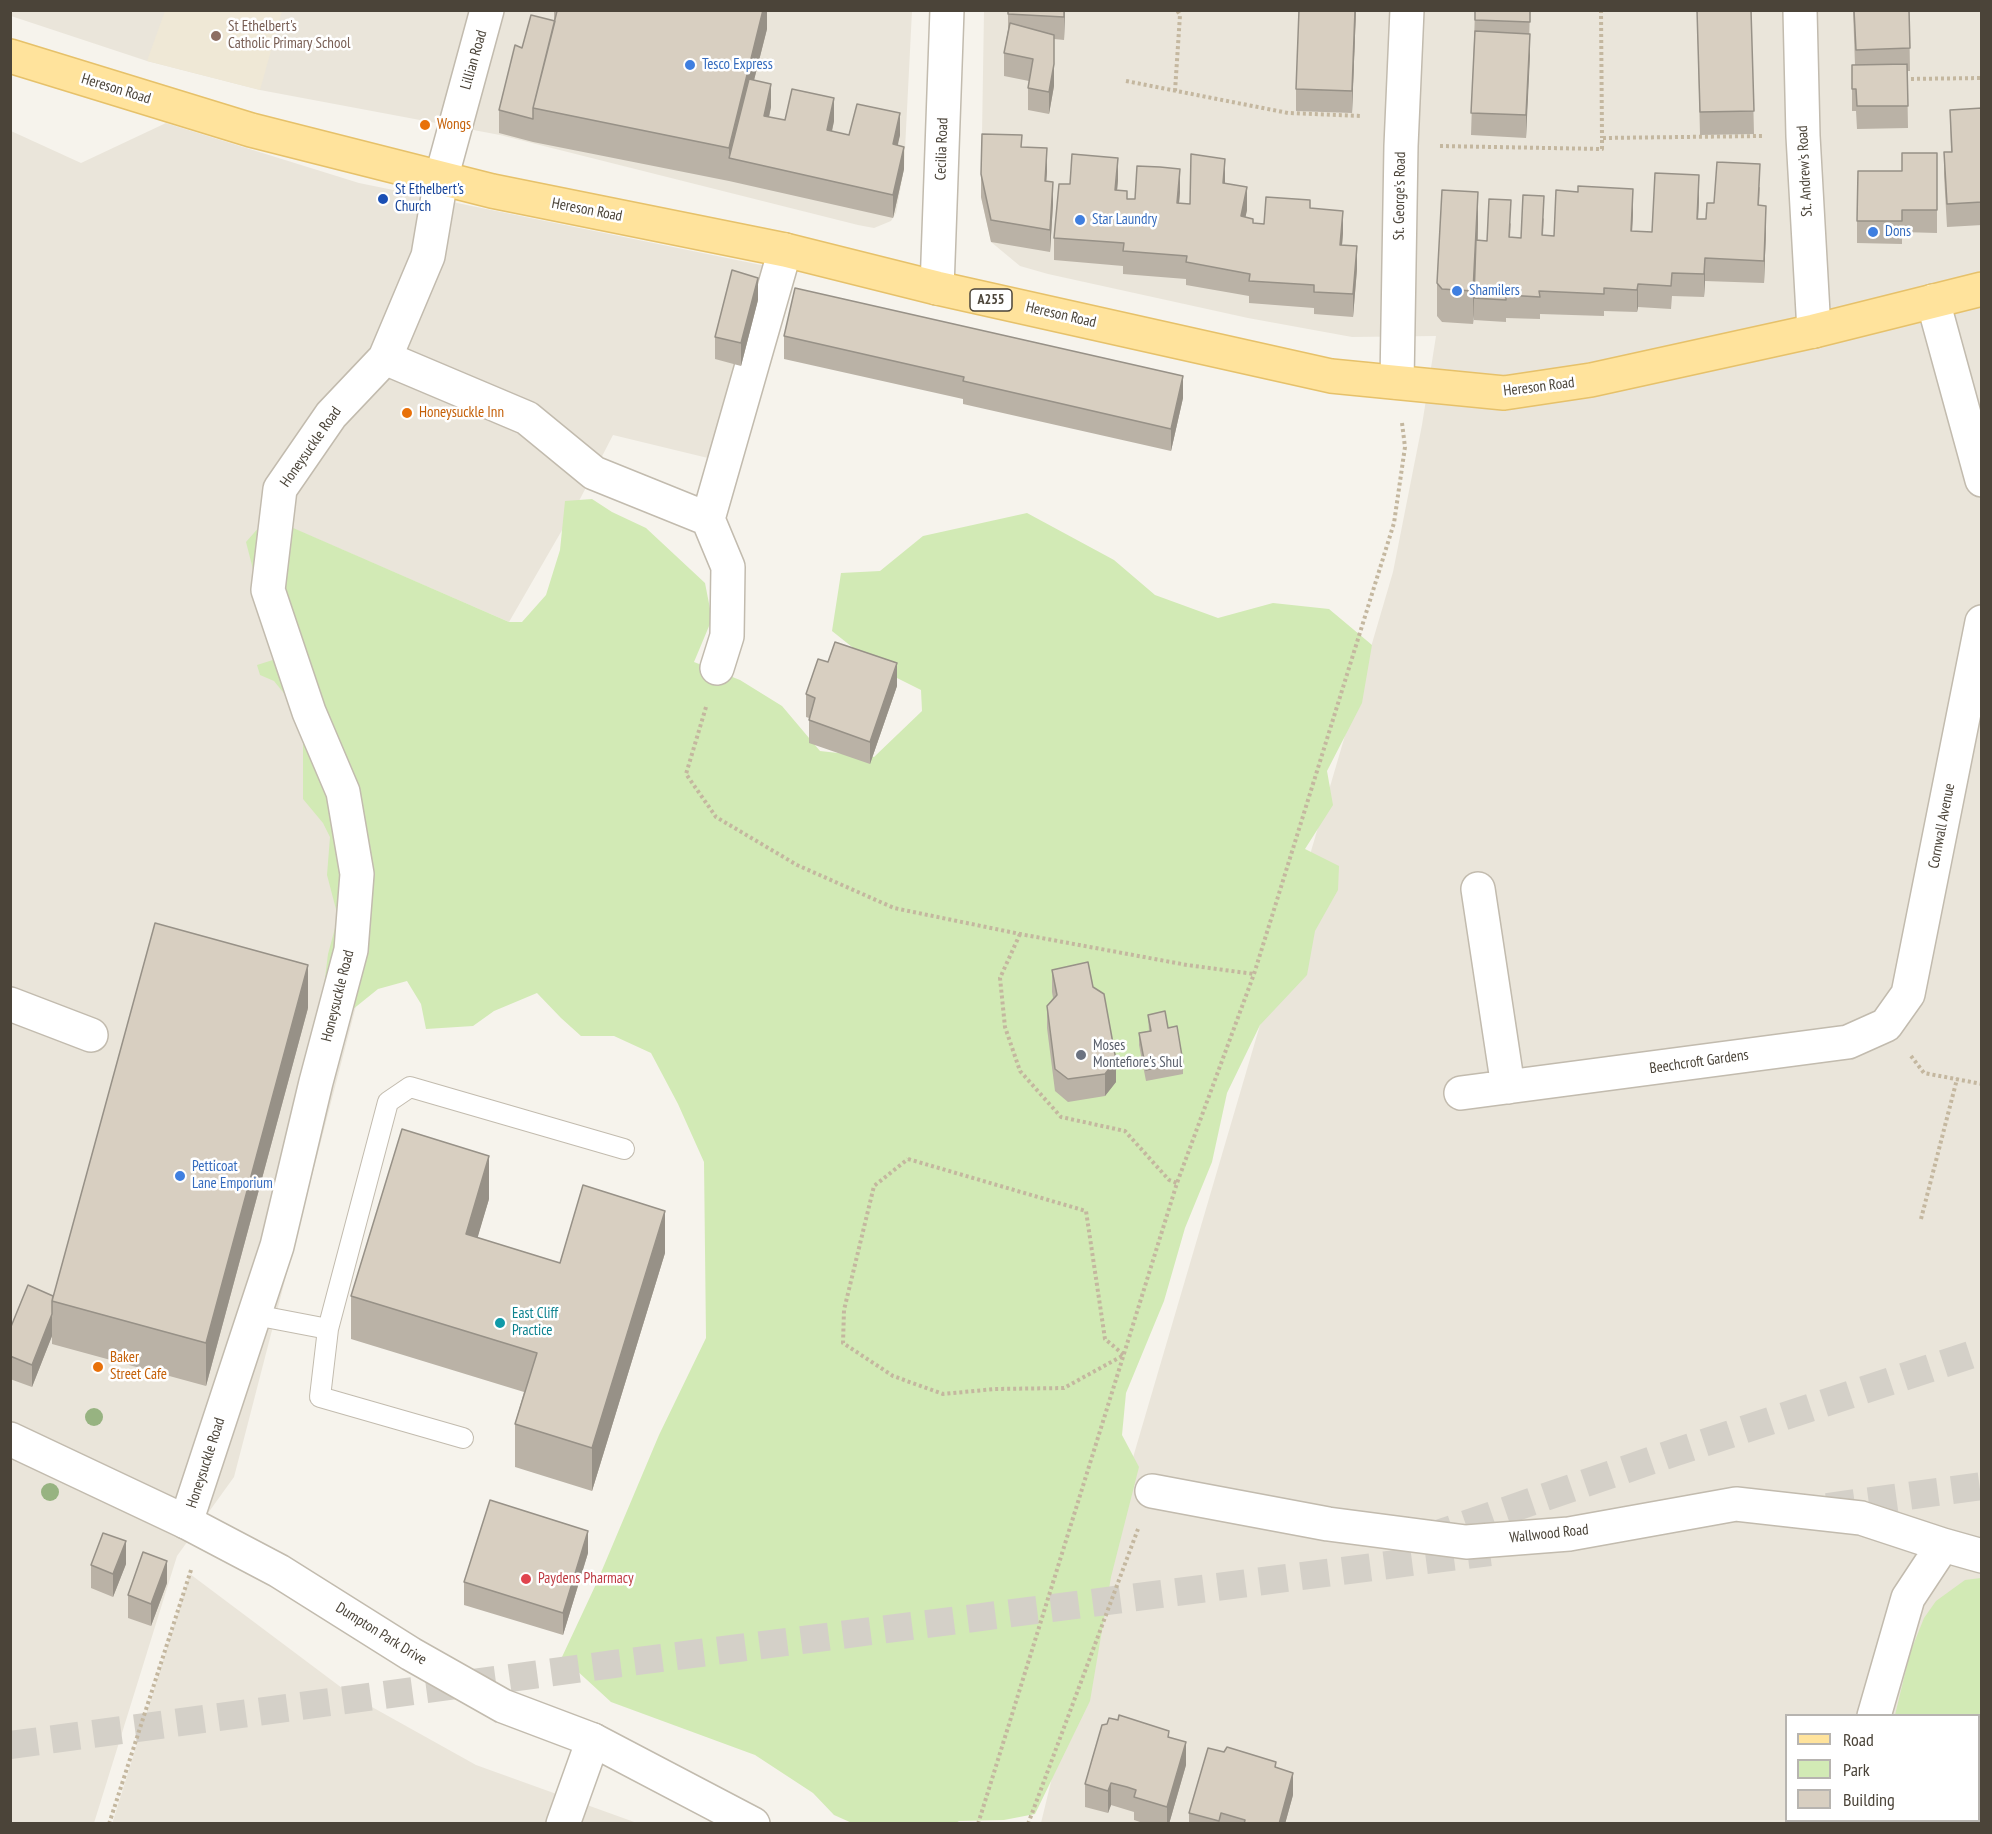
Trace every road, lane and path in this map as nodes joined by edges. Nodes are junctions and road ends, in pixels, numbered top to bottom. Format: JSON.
{"nodes":[{"id":1,"x":487,"y":10,"type":"edge"},
{"id":2,"x":947,"y":10,"type":"edge"},
{"id":3,"x":1177,"y":10,"type":"edge"},
{"id":4,"x":1407,"y":10,"type":"edge"},
{"id":5,"x":1601,"y":10,"type":"edge"},
{"id":6,"x":1800,"y":10,"type":"edge"},
{"id":7,"x":10,"y":56,"type":"edge"},
{"id":8,"x":1982,"y":78,"type":"edge"},
{"id":9,"x":1898,"y":79,"type":"edge"},
{"id":10,"x":1126,"y":81,"type":"dead end"},
{"id":11,"x":1175,"y":91,"type":"junction"},
{"id":12,"x":1401,"y":132,"type":"junction"},
{"id":13,"x":1803,"y":136,"type":"junction"},
{"id":14,"x":1602,"y":138,"type":"junction"},
{"id":15,"x":441,"y":179,"type":"junction"},
{"id":16,"x":785,"y":250,"type":"junction"},
{"id":17,"x":938,"y":288,"type":"junction"},
{"id":18,"x":1982,"y":289,"type":"edge"},
{"id":19,"x":1933,"y":301,"type":"junction"},
{"id":20,"x":1814,"y":331,"type":"junction"},
{"id":21,"x":385,"y":358,"type":"junction"},
{"id":22,"x":1397,"y":382,"type":"junction"},
{"id":23,"x":1982,"y":480,"type":"edge"},
{"id":24,"x":708,"y":519,"type":"junction"},
{"id":25,"x":1982,"y":622,"type":"edge"},
{"id":26,"x":717,"y":668,"type":"joint"},
{"id":27,"x":1976,"y":689,"type":"edge"},
{"id":28,"x":1478,"y":889,"type":"dead end"},
{"id":29,"x":1020,"y":934,"type":"junction"},
{"id":30,"x":1254,"y":974,"type":"junction"},
{"id":31,"x":10,"y":1004,"type":"edge"},
{"id":32,"x":1886,"y":1025,"type":"junction"},
{"id":33,"x":91,"y":1035,"type":"dead end"},
{"id":34,"x":1957,"y":1079,"type":"junction"},
{"id":35,"x":1982,"y":1084,"type":"edge"},
{"id":36,"x":1508,"y":1087,"type":"junction"},
{"id":37,"x":1461,"y":1093,"type":"dead end"},
{"id":38,"x":624,"y":1149,"type":"dead end"},
{"id":39,"x":1177,"y":1184,"type":"junction"},
{"id":40,"x":1921,"y":1219,"type":"dead end"},
{"id":41,"x":255,"y":1315,"type":"junction"},
{"id":42,"x":328,"y":1329,"type":"junction"},
{"id":43,"x":1124,"y":1355,"type":"junction"},
{"id":44,"x":464,"y":1437,"type":"dead end"},
{"id":45,"x":10,"y":1439,"type":"edge"},
{"id":46,"x":1152,"y":1491,"type":"joint"},
{"id":47,"x":196,"y":1527,"type":"junction"},
{"id":48,"x":1942,"y":1545,"type":"junction"},
{"id":49,"x":1982,"y":1556,"type":"edge"},
{"id":50,"x":1875,"y":1714,"type":"edge"},
{"id":51,"x":593,"y":1740,"type":"junction"},
{"id":52,"x":109,"y":1824,"type":"edge"},
{"id":53,"x":563,"y":1824,"type":"edge"},
{"id":54,"x":753,"y":1824,"type":"edge"},
{"id":55,"x":978,"y":1824,"type":"edge"},
{"id":56,"x":1028,"y":1824,"type":"edge"}],
"edges":[{"from":1,"to":15,"type":"street","name":"Lillian Road"},
{"from":2,"to":17,"type":"street","name":"Cecilia Road"},
{"from":3,"to":11,"type":"path"},
{"from":4,"to":12,"type":"street","name":"St. George's Road"},
{"from":5,"to":14,"type":"path"},
{"from":6,"to":13,"type":"street","name":"St. Andrew's Road"},
{"from":7,"to":15,"type":"main road","name":"Hereson Road","number":"A255"},
{"from":8,"to":9,"type":"path"},
{"from":10,"to":11,"type":"path"},
{"from":11,"to":12,"type":"path"},
{"from":12,"to":14,"type":"path"},
{"from":12,"to":22,"type":"street","name":"St. George's Road"},
{"from":13,"to":14,"type":"path"},
{"from":13,"to":20,"type":"street","name":"St. Andrew's Road"},
{"from":15,"to":16,"type":"main road","name":"Hereson Road","number":"A255"},
{"from":15,"to":21,"type":"street","name":"Honeysuckle Road"},
{"from":16,"to":17,"type":"main road","name":"Hereson Road","number":"A255"},
{"from":16,"to":24,"type":"street"},
{"from":17,"to":22,"type":"main road","name":"Hereson Road","number":"A255"},
{"from":18,"to":19,"type":"main road","name":"Hereson Road","number":"A255"},
{"from":19,"to":20,"type":"main road","name":"Hereson Road","number":"A255"},
{"from":19,"to":23,"type":"street"},
{"from":20,"to":22,"type":"main road","name":"Hereson Road","number":"A255"},
{"from":21,"to":24,"type":"street"},
{"from":21,"to":41,"type":"street","name":"Honeysuckle Road"},
{"from":22,"to":30,"type":"path"},
{"from":24,"to":26,"type":"street"},
{"from":25,"to":27,"type":"street","name":"Cornwall Avenue"},
{"from":26,"to":29,"type":"path"},
{"from":27,"to":32,"type":"street","name":"Cornwall Avenue"},
{"from":28,"to":36,"type":"street"},
{"from":29,"to":30,"type":"path"},
{"from":29,"to":39,"type":"path"},
{"from":30,"to":39,"type":"path"},
{"from":31,"to":33,"type":"street"},
{"from":32,"to":34,"type":"path"},
{"from":32,"to":36,"type":"street","name":"Beechcroft Gardens"},
{"from":34,"to":35,"type":"path"},
{"from":34,"to":40,"type":"path"},
{"from":36,"to":37,"type":"street","name":"Beechcroft Gardens"},
{"from":38,"to":42,"type":"lane"},
{"from":39,"to":43,"type":"path"},
{"from":41,"to":42,"type":"lane"},
{"from":41,"to":47,"type":"street","name":"Honeysuckle Road"},
{"from":42,"to":44,"type":"lane"},
{"from":43,"to":43,"type":"path"},
{"from":43,"to":55,"type":"path"},
{"from":45,"to":47,"type":"street","name":"Dumpton Park Drive"},
{"from":46,"to":48,"type":"street","name":"Wallwood Road"},
{"from":46,"to":56,"type":"path"},
{"from":47,"to":51,"type":"street","name":"Dumpton Park Drive"},
{"from":47,"to":52,"type":"path"},
{"from":48,"to":49,"type":"street"},
{"from":48,"to":50,"type":"street"},
{"from":51,"to":53,"type":"street"},
{"from":51,"to":54,"type":"street","name":"Dumpton Park Drive"}]}
